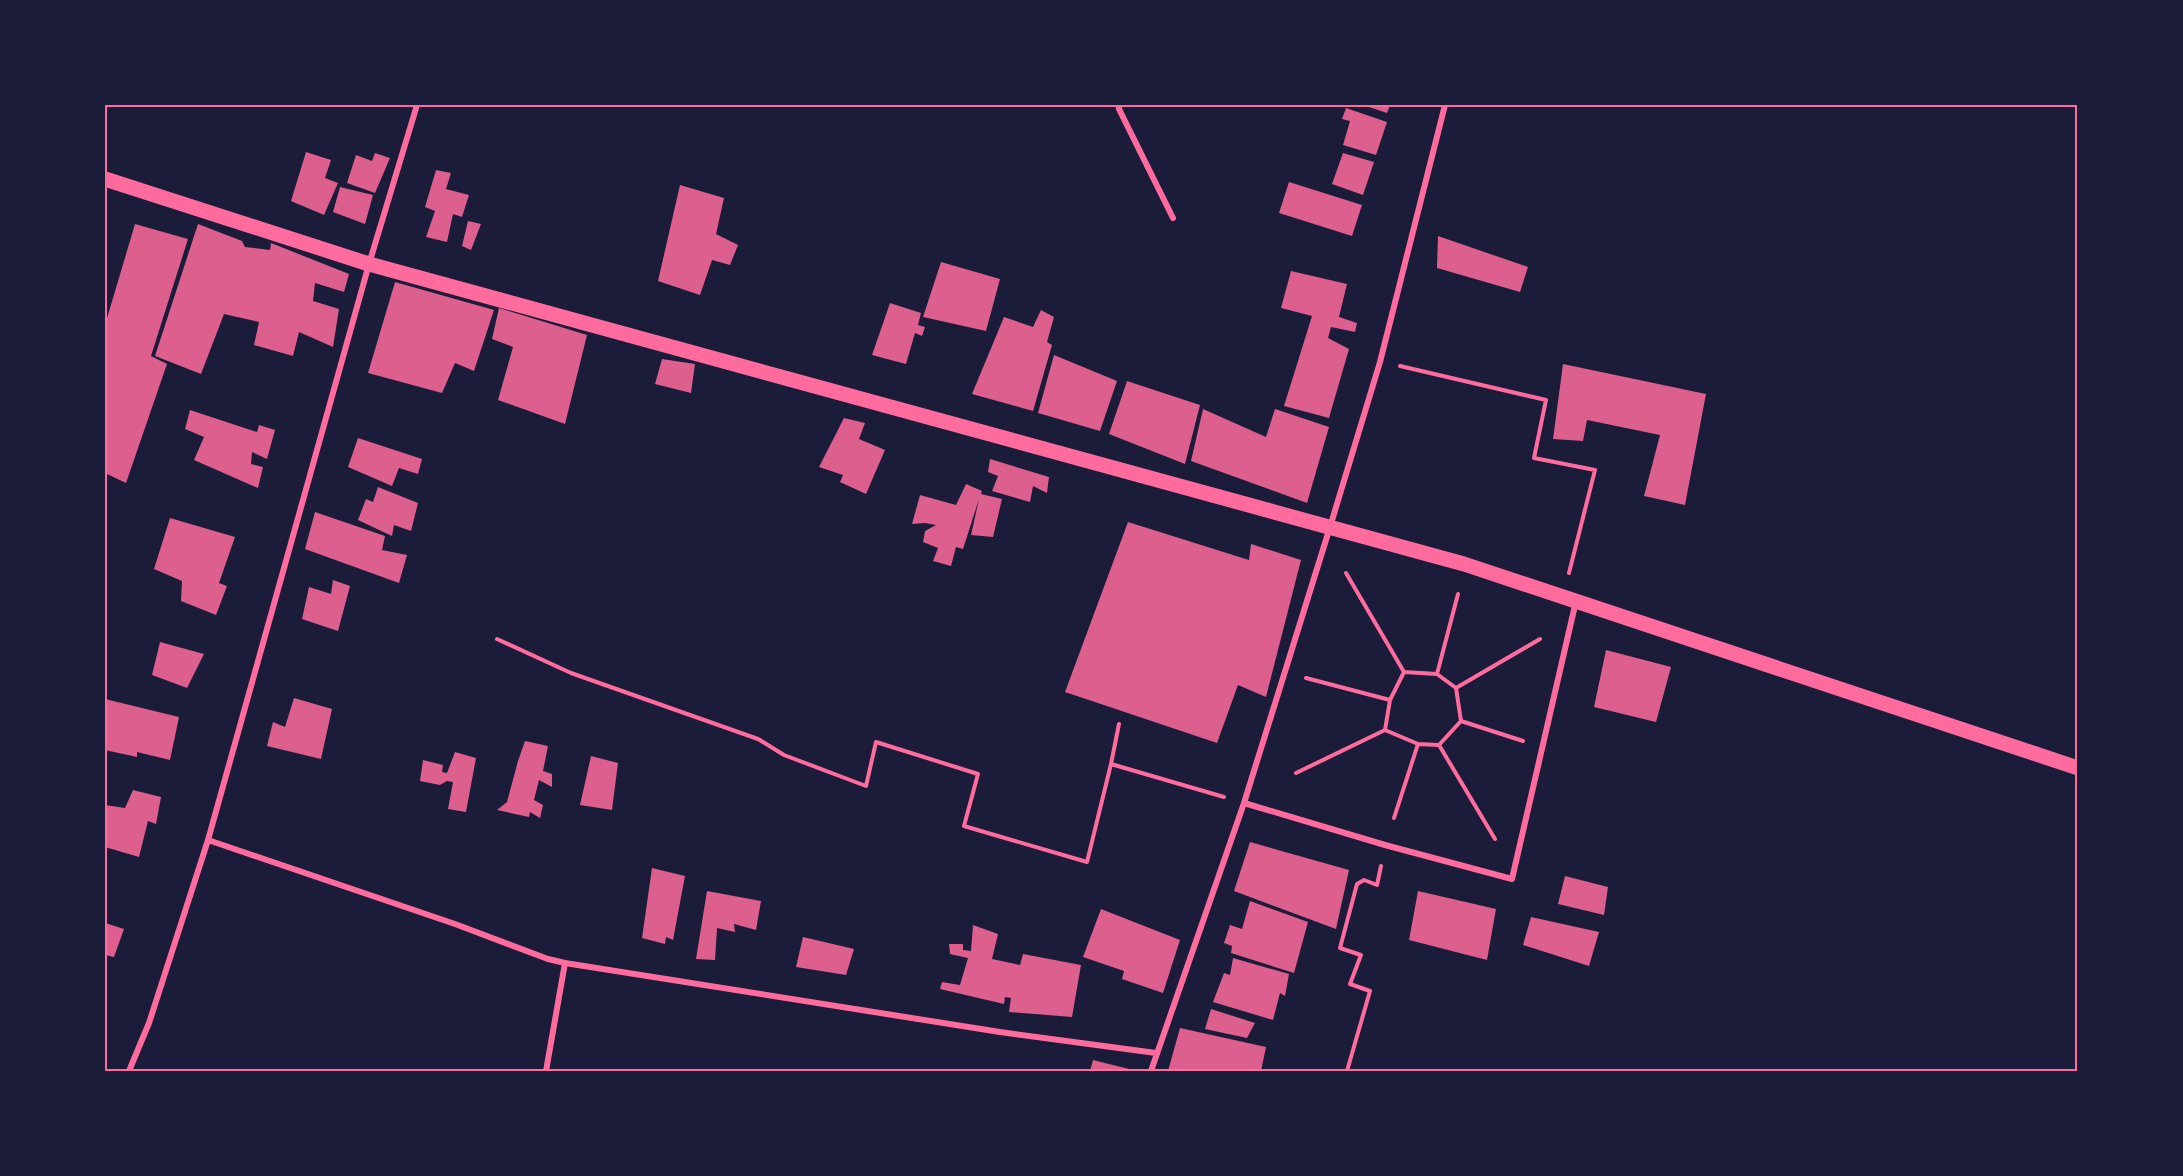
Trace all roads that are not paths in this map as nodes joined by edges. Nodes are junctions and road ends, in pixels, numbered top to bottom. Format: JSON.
{"nodes":[{"id":1,"x":417,"y":105,"type":"edge"},
{"id":2,"x":1119,"y":105,"type":"edge"},
{"id":3,"x":1445,"y":105,"type":"edge"},
{"id":4,"x":105,"y":179,"type":"edge"},
{"id":5,"x":1173,"y":218,"type":"dead end"},
{"id":6,"x":369,"y":264,"type":"junction"},
{"id":7,"x":1330,"y":527,"type":"junction"},
{"id":8,"x":1570,"y":599,"type":"junction"},
{"id":9,"x":2078,"y":768,"type":"edge"},
{"id":10,"x":1244,"y":803,"type":"junction"},
{"id":11,"x":208,"y":840,"type":"junction"},
{"id":12,"x":565,"y":963,"type":"junction"},
{"id":13,"x":1156,"y":1053,"type":"junction"},
{"id":14,"x":129,"y":1071,"type":"edge"},
{"id":15,"x":546,"y":1071,"type":"edge"},
{"id":16,"x":1151,"y":1071,"type":"edge"}],
"edges":[{"from":1,"to":6,"type":"street"},
{"from":2,"to":5,"type":"street"},
{"from":3,"to":7,"type":"street"},
{"from":4,"to":6,"type":"main road"},
{"from":6,"to":7,"type":"main road"},
{"from":6,"to":11,"type":"street"},
{"from":7,"to":8,"type":"main road"},
{"from":7,"to":10,"type":"street"},
{"from":8,"to":9,"type":"main road"},
{"from":8,"to":10,"type":"street"},
{"from":10,"to":13,"type":"street"},
{"from":11,"to":12,"type":"street"},
{"from":11,"to":14,"type":"street"},
{"from":12,"to":13,"type":"street"},
{"from":12,"to":15,"type":"street"},
{"from":13,"to":16,"type":"street"}]}
